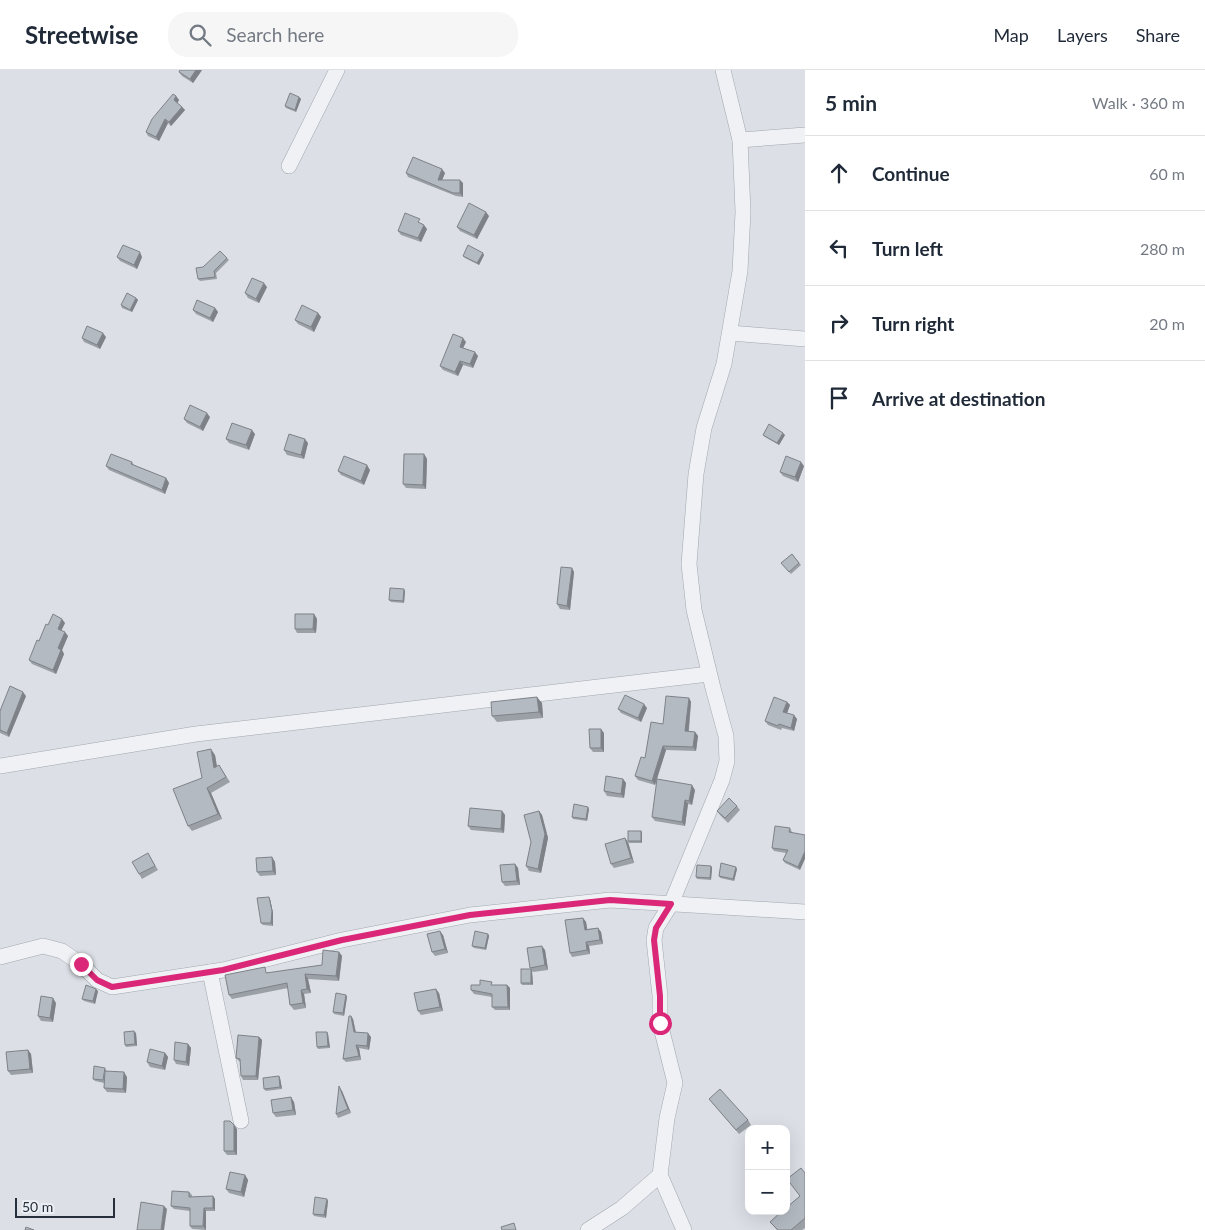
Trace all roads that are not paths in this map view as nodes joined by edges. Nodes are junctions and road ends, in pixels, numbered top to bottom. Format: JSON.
{"nodes":[{"id":1,"x":337,"y":70,"type":"edge"},
{"id":2,"x":723,"y":70,"type":"edge"},
{"id":3,"x":805,"y":136,"type":"edge"},
{"id":4,"x":740,"y":140,"type":"junction"},
{"id":5,"x":290,"y":166,"type":"dead end"},
{"id":6,"x":730,"y":333,"type":"junction"},
{"id":7,"x":805,"y":339,"type":"edge"},
{"id":8,"x":709,"y":674,"type":"junction"},
{"id":9,"x":0,"y":766,"type":"edge"},
{"id":10,"x":671,"y":904,"type":"junction"},
{"id":11,"x":805,"y":912,"type":"edge"},
{"id":12,"x":0,"y":957,"type":"edge"},
{"id":13,"x":210,"y":972,"type":"junction"},
{"id":14,"x":241,"y":1121,"type":"dead end"},
{"id":15,"x":660,"y":1175,"type":"junction"},
{"id":16,"x":588,"y":1230,"type":"edge"},
{"id":17,"x":684,"y":1230,"type":"edge"}],
"edges":[{"from":1,"to":5,"type":"street"},
{"from":2,"to":4,"type":"street"},
{"from":3,"to":4,"type":"street"},
{"from":4,"to":6,"type":"street"},
{"from":6,"to":7,"type":"street"},
{"from":6,"to":8,"type":"street"},
{"from":8,"to":9,"type":"street"},
{"from":8,"to":10,"type":"street"},
{"from":10,"to":11,"type":"street"},
{"from":10,"to":13,"type":"street"},
{"from":10,"to":15,"type":"street"},
{"from":12,"to":13,"type":"street"},
{"from":13,"to":14,"type":"street"},
{"from":15,"to":16,"type":"street"},
{"from":15,"to":17,"type":"street"}]}
